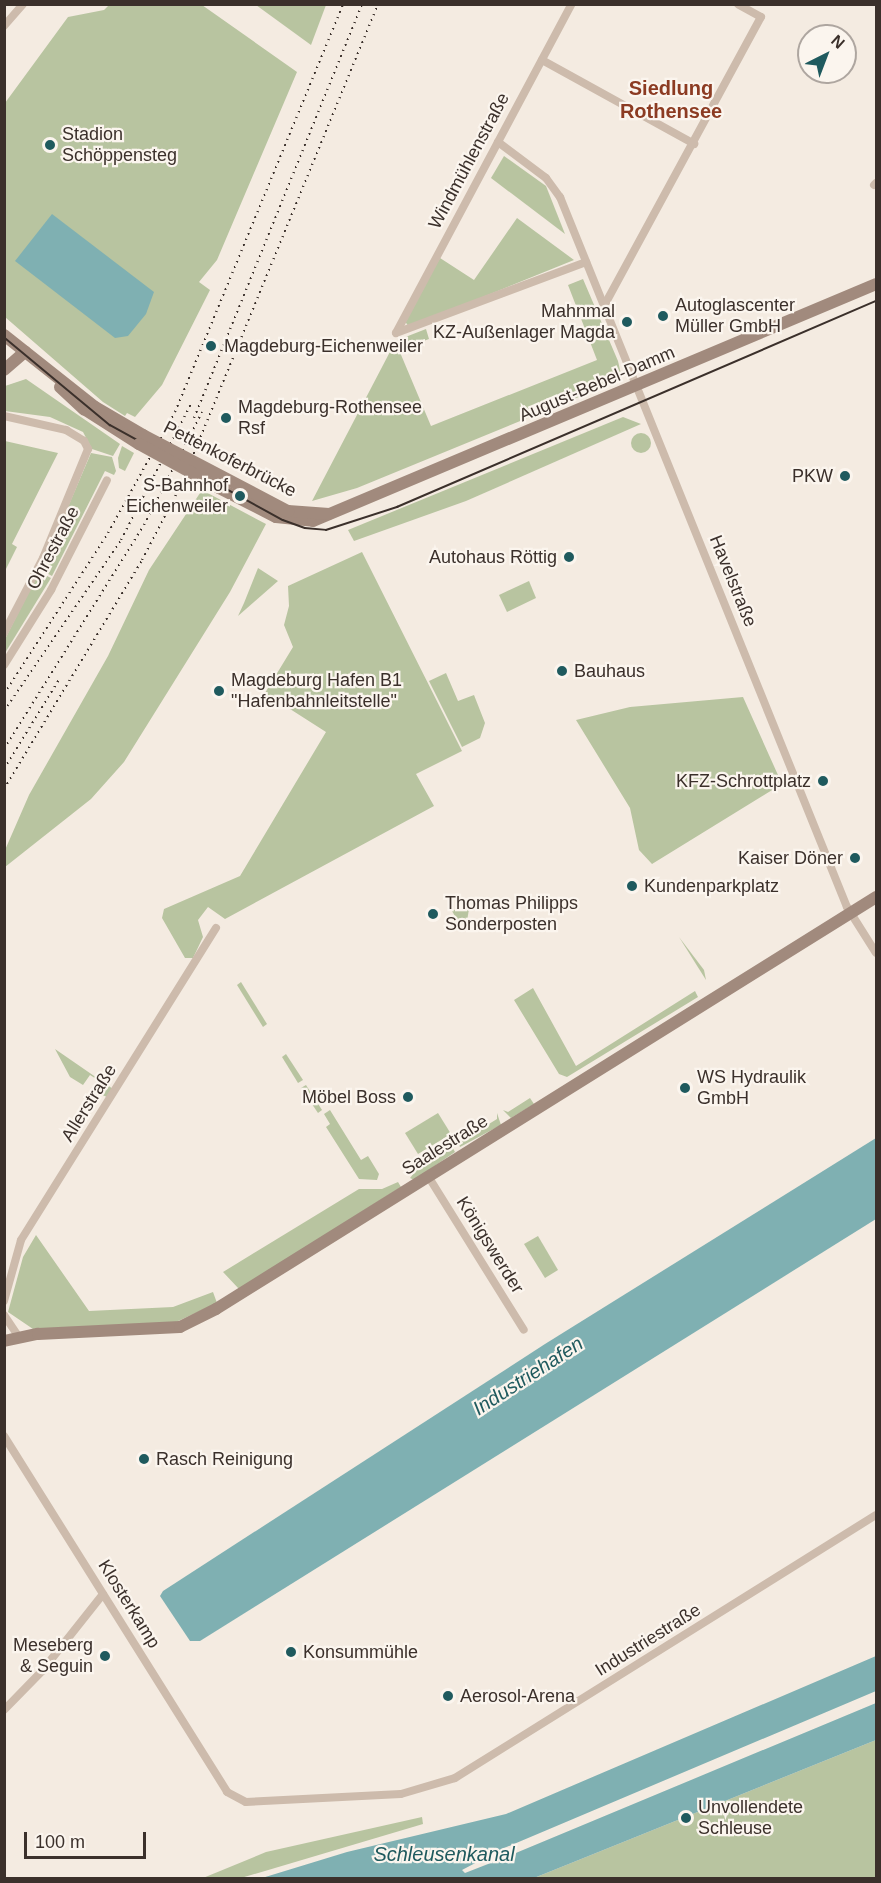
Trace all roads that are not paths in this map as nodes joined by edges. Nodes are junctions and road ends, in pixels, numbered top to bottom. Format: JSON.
{"nodes":[{"id":1,"x":23,"y":4,"type":"edge"},
{"id":2,"x":573,"y":4,"type":"edge"},
{"id":3,"x":738,"y":4,"type":"edge"},
{"id":4,"x":4,"y":26,"type":"edge"},
{"id":5,"x":542,"y":60,"type":"junction"},
{"id":6,"x":498,"y":142,"type":"junction"},
{"id":7,"x":694,"y":144,"type":"junction"},
{"id":8,"x":586,"y":262,"type":"junction"},
{"id":9,"x":876,"y":284,"type":"edge"},
{"id":10,"x":604,"y":306,"type":"junction"},
{"id":11,"x":4,"y":335,"type":"edge"},
{"id":12,"x":26,"y":352,"type":"junction"},
{"id":13,"x":4,"y":370,"type":"edge"},
{"id":14,"x":636,"y":387,"type":"junction"},
{"id":15,"x":4,"y":416,"type":"edge"},
{"id":16,"x":107,"y":480,"type":"dead end"},
{"id":17,"x":300,"y":517,"type":"joint"},
{"id":18,"x":4,"y":633,"type":"edge"},
{"id":19,"x":6,"y":661,"type":"edge"},
{"id":20,"x":876,"y":897,"type":"edge"},
{"id":21,"x":850,"y":912,"type":"junction"},
{"id":22,"x":216,"y":928,"type":"dead end"},
{"id":23,"x":876,"y":953,"type":"edge"},
{"id":24,"x":428,"y":1176,"type":"junction"},
{"id":25,"x":4,"y":1302,"type":"edge"},
{"id":26,"x":4,"y":1315,"type":"edge"},
{"id":27,"x":524,"y":1330,"type":"dead end"},
{"id":28,"x":20,"y":1337,"type":"junction"},
{"id":29,"x":4,"y":1341,"type":"edge"},
{"id":30,"x":4,"y":1436,"type":"edge"},
{"id":31,"x":876,"y":1515,"type":"edge"},
{"id":32,"x":103,"y":1594,"type":"junction"},
{"id":33,"x":4,"y":1710,"type":"edge"},
{"id":34,"x":225,"y":1789,"type":"joint"}],
"edges":[{"from":1,"to":4,"type":"street"},
{"from":2,"to":5,"type":"street","name":"Windmühlenstraße"},
{"from":3,"to":7,"type":"street"},
{"from":5,"to":6,"type":"street","name":"Windmühlenstraße"},
{"from":5,"to":7,"type":"street"},
{"from":6,"to":8,"type":"street","name":"Havelstraße"},
{"from":6,"to":8,"type":"street","name":"Windmühlenstraße"},
{"from":7,"to":10,"type":"street"},
{"from":8,"to":10,"type":"street","name":"Havelstraße"},
{"from":9,"to":14,"type":"main road","name":"August-Bebel-Damm"},
{"from":10,"to":14,"type":"street","name":"Havelstraße"},
{"from":11,"to":12,"type":"main road","name":"Pettenkoferbrücke"},
{"from":12,"to":13,"type":"main road"},
{"from":12,"to":17,"type":"main road","name":"Pettenkoferbrücke","bridge":true},
{"from":14,"to":17,"type":"main road","name":"August-Bebel-Damm"},
{"from":14,"to":21,"type":"street","name":"Havelstraße"},
{"from":15,"to":18,"type":"street","name":"Ohrestraße"},
{"from":16,"to":19,"type":"street","name":"Ohrestraße"},
{"from":20,"to":21,"type":"main road","name":"Saalestraße"},
{"from":21,"to":23,"type":"street","name":"Havelstraße"},
{"from":21,"to":24,"type":"main road","name":"Saalestraße"},
{"from":22,"to":25,"type":"street","name":"Allerstraße"},
{"from":24,"to":27,"type":"street","name":"Königswerder"},
{"from":24,"to":28,"type":"main road","name":"Saalestraße"},
{"from":26,"to":28,"type":"street"},
{"from":28,"to":29,"type":"main road","name":"Saalestraße"},
{"from":30,"to":32,"type":"street","name":"Klosterkamp"},
{"from":31,"to":34,"type":"street","name":"Industriestraße"},
{"from":32,"to":33,"type":"street"},
{"from":32,"to":34,"type":"street","name":"Klosterkamp"}]}
